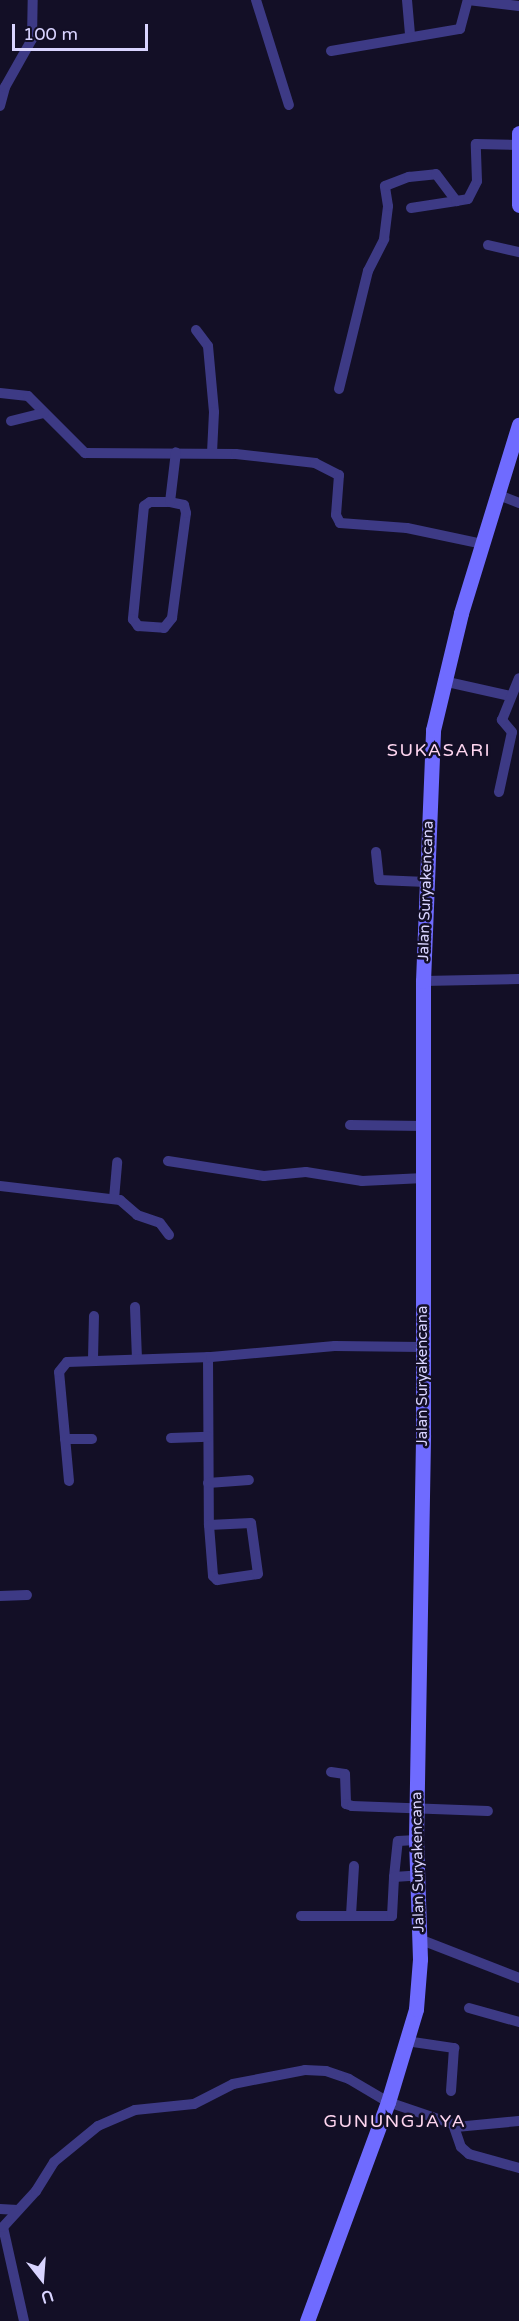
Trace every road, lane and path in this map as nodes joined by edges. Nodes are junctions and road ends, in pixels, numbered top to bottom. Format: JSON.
{"nodes":[{"id":1,"x":33,"y":0,"type":"edge"},
{"id":2,"x":256,"y":0,"type":"edge"},
{"id":3,"x":407,"y":0,"type":"edge"},
{"id":4,"x":468,"y":0,"type":"edge"},
{"id":5,"x":519,"y":6,"type":"edge"},
{"id":6,"x":410,"y":37,"type":"junction"},
{"id":7,"x":330,"y":51,"type":"dead end"},
{"id":8,"x":289,"y":105,"type":"dead end"},
{"id":9,"x":0,"y":106,"type":"edge"},
{"id":10,"x":519,"y":133,"type":"edge"},
{"id":11,"x":518,"y":145,"type":"edge"},
{"id":12,"x":456,"y":201,"type":"junction"},
{"id":13,"x":519,"y":205,"type":"edge"},
{"id":14,"x":411,"y":208,"type":"dead end"},
{"id":15,"x":488,"y":244,"type":"dead end"},
{"id":16,"x":519,"y":252,"type":"edge"},
{"id":17,"x":196,"y":330,"type":"dead end"},
{"id":18,"x":339,"y":389,"type":"dead end"},
{"id":19,"x":0,"y":393,"type":"edge"},
{"id":20,"x":44,"y":413,"type":"junction"},
{"id":21,"x":11,"y":421,"type":"dead end"},
{"id":22,"x":519,"y":426,"type":"edge"},
{"id":23,"x":176,"y":452,"type":"junction"},
{"id":24,"x":212,"y":453,"type":"junction"},
{"id":25,"x":496,"y":494,"type":"junction"},
{"id":26,"x":170,"y":502,"type":"junction"},
{"id":27,"x":519,"y":503,"type":"edge"},
{"id":28,"x":483,"y":544,"type":"junction"},
{"id":29,"x":519,"y":678,"type":"edge"},
{"id":30,"x":443,"y":681,"type":"junction"},
{"id":31,"x":510,"y":696,"type":"junction"},
{"id":32,"x":500,"y":792,"type":"dead end"},
{"id":33,"x":376,"y":852,"type":"dead end"},
{"id":34,"x":426,"y":882,"type":"junction"},
{"id":35,"x":519,"y":979,"type":"edge"},
{"id":36,"x":423,"y":981,"type":"junction"},
{"id":37,"x":350,"y":1125,"type":"dead end"},
{"id":38,"x":424,"y":1126,"type":"junction"},
{"id":39,"x":168,"y":1161,"type":"dead end"},
{"id":40,"x":117,"y":1162,"type":"dead end"},
{"id":41,"x":424,"y":1178,"type":"junction"},
{"id":42,"x":0,"y":1186,"type":"edge"},
{"id":43,"x":114,"y":1199,"type":"junction"},
{"id":44,"x":169,"y":1235,"type":"dead end"},
{"id":45,"x":135,"y":1307,"type":"dead end"},
{"id":46,"x":94,"y":1316,"type":"dead end"},
{"id":47,"x":423,"y":1347,"type":"junction"},
{"id":48,"x":208,"y":1357,"type":"junction"},
{"id":49,"x":137,"y":1358,"type":"junction"},
{"id":50,"x":93,"y":1359,"type":"junction"},
{"id":51,"x":208,"y":1437,"type":"junction"},
{"id":52,"x":171,"y":1438,"type":"dead end"},
{"id":53,"x":65,"y":1439,"type":"junction"},
{"id":54,"x":92,"y":1439,"type":"dead end"},
{"id":55,"x":249,"y":1480,"type":"dead end"},
{"id":56,"x":69,"y":1481,"type":"dead end"},
{"id":57,"x":208,"y":1483,"type":"junction"},
{"id":58,"x":209,"y":1525,"type":"junction"},
{"id":59,"x":27,"y":1595,"type":"dead end"},
{"id":60,"x":0,"y":1596,"type":"edge"},
{"id":61,"x":331,"y":1772,"type":"dead end"},
{"id":62,"x":416,"y":1808,"type":"junction"},
{"id":63,"x":488,"y":1811,"type":"dead end"},
{"id":64,"x":416,"y":1840,"type":"junction"},
{"id":65,"x":354,"y":1866,"type":"dead end"},
{"id":66,"x":420,"y":1875,"type":"junction"},
{"id":67,"x":394,"y":1877,"type":"junction"},
{"id":68,"x":351,"y":1915,"type":"junction"},
{"id":69,"x":301,"y":1916,"type":"dead end"},
{"id":70,"x":419,"y":1939,"type":"junction"},
{"id":71,"x":519,"y":1978,"type":"edge"},
{"id":72,"x":469,"y":2008,"type":"dead end"},
{"id":73,"x":519,"y":2022,"type":"edge"},
{"id":74,"x":406,"y":2041,"type":"junction"},
{"id":75,"x":451,"y":2091,"type":"dead end"},
{"id":76,"x":388,"y":2102,"type":"junction"},
{"id":77,"x":519,"y":2121,"type":"edge"},
{"id":78,"x":456,"y":2127,"type":"junction"},
{"id":79,"x":519,"y":2168,"type":"edge"},
{"id":80,"x":0,"y":2209,"type":"edge"},
{"id":81,"x":18,"y":2210,"type":"junction"},
{"id":82,"x":24,"y":2321,"type":"edge"},
{"id":83,"x":307,"y":2321,"type":"edge"}],
"edges":[{"from":1,"to":9,"type":"street"},
{"from":2,"to":8,"type":"street"},
{"from":3,"to":6,"type":"street"},
{"from":4,"to":5,"type":"street"},
{"from":4,"to":6,"type":"street"},
{"from":6,"to":7,"type":"street"},
{"from":10,"to":11,"type":"street"},
{"from":11,"to":12,"type":"street"},
{"from":11,"to":13,"type":"street"},
{"from":12,"to":14,"type":"street"},
{"from":12,"to":18,"type":"street"},
{"from":15,"to":16,"type":"street"},
{"from":17,"to":24,"type":"street"},
{"from":19,"to":20,"type":"street"},
{"from":20,"to":21,"type":"street"},
{"from":20,"to":23,"type":"street"},
{"from":22,"to":25,"type":"street","name":"Jalan Suryakencana"},
{"from":23,"to":24,"type":"street"},
{"from":23,"to":26,"type":"street"},
{"from":24,"to":28,"type":"street"},
{"from":25,"to":27,"type":"street"},
{"from":25,"to":28,"type":"street","name":"Jalan Suryakencana"},
{"from":26,"to":26,"type":"street"},
{"from":28,"to":30,"type":"street","name":"Jalan Suryakencana"},
{"from":29,"to":31,"type":"street"},
{"from":30,"to":31,"type":"street"},
{"from":30,"to":34,"type":"street","name":"Jalan Suryakencana"},
{"from":31,"to":32,"type":"street"},
{"from":33,"to":34,"type":"street"},
{"from":34,"to":36,"type":"street","name":"Jalan Suryakencana"},
{"from":35,"to":36,"type":"street"},
{"from":36,"to":38,"type":"street","name":"Jalan Suryakencana"},
{"from":37,"to":38,"type":"street"},
{"from":38,"to":41,"type":"street","name":"Jalan Suryakencana"},
{"from":39,"to":41,"type":"street"},
{"from":40,"to":43,"type":"street"},
{"from":41,"to":47,"type":"street","name":"Jalan Suryakencana"},
{"from":42,"to":43,"type":"street"},
{"from":43,"to":44,"type":"street"},
{"from":45,"to":49,"type":"street"},
{"from":46,"to":50,"type":"street"},
{"from":47,"to":48,"type":"street"},
{"from":47,"to":62,"type":"street","name":"Jalan Suryakencana"},
{"from":48,"to":49,"type":"street"},
{"from":48,"to":51,"type":"street"},
{"from":49,"to":50,"type":"street"},
{"from":50,"to":53,"type":"street"},
{"from":51,"to":52,"type":"street"},
{"from":51,"to":57,"type":"street"},
{"from":53,"to":54,"type":"street"},
{"from":53,"to":56,"type":"street"},
{"from":55,"to":57,"type":"street"},
{"from":57,"to":58,"type":"street"},
{"from":58,"to":58,"type":"street"},
{"from":59,"to":60,"type":"street"},
{"from":61,"to":62,"type":"street"},
{"from":62,"to":63,"type":"street"},
{"from":62,"to":64,"type":"street","name":"Jalan Suryakencana"},
{"from":64,"to":66,"type":"street","name":"Jalan Suryakencana"},
{"from":64,"to":67,"type":"street"},
{"from":65,"to":68,"type":"street"},
{"from":66,"to":67,"type":"street"},
{"from":66,"to":70,"type":"street","name":"Jalan Suryakencana"},
{"from":67,"to":68,"type":"street"},
{"from":68,"to":69,"type":"street"},
{"from":70,"to":71,"type":"street"},
{"from":70,"to":74,"type":"street","name":"Jalan Suryakencana"},
{"from":72,"to":73,"type":"street"},
{"from":74,"to":75,"type":"street"},
{"from":74,"to":76,"type":"street","name":"Jalan Suryakencana"},
{"from":76,"to":78,"type":"street"},
{"from":76,"to":81,"type":"street"},
{"from":76,"to":83,"type":"street","name":"Jalan Suryakencana"},
{"from":77,"to":78,"type":"street"},
{"from":78,"to":79,"type":"street"},
{"from":80,"to":81,"type":"street"},
{"from":81,"to":82,"type":"street"}]}
